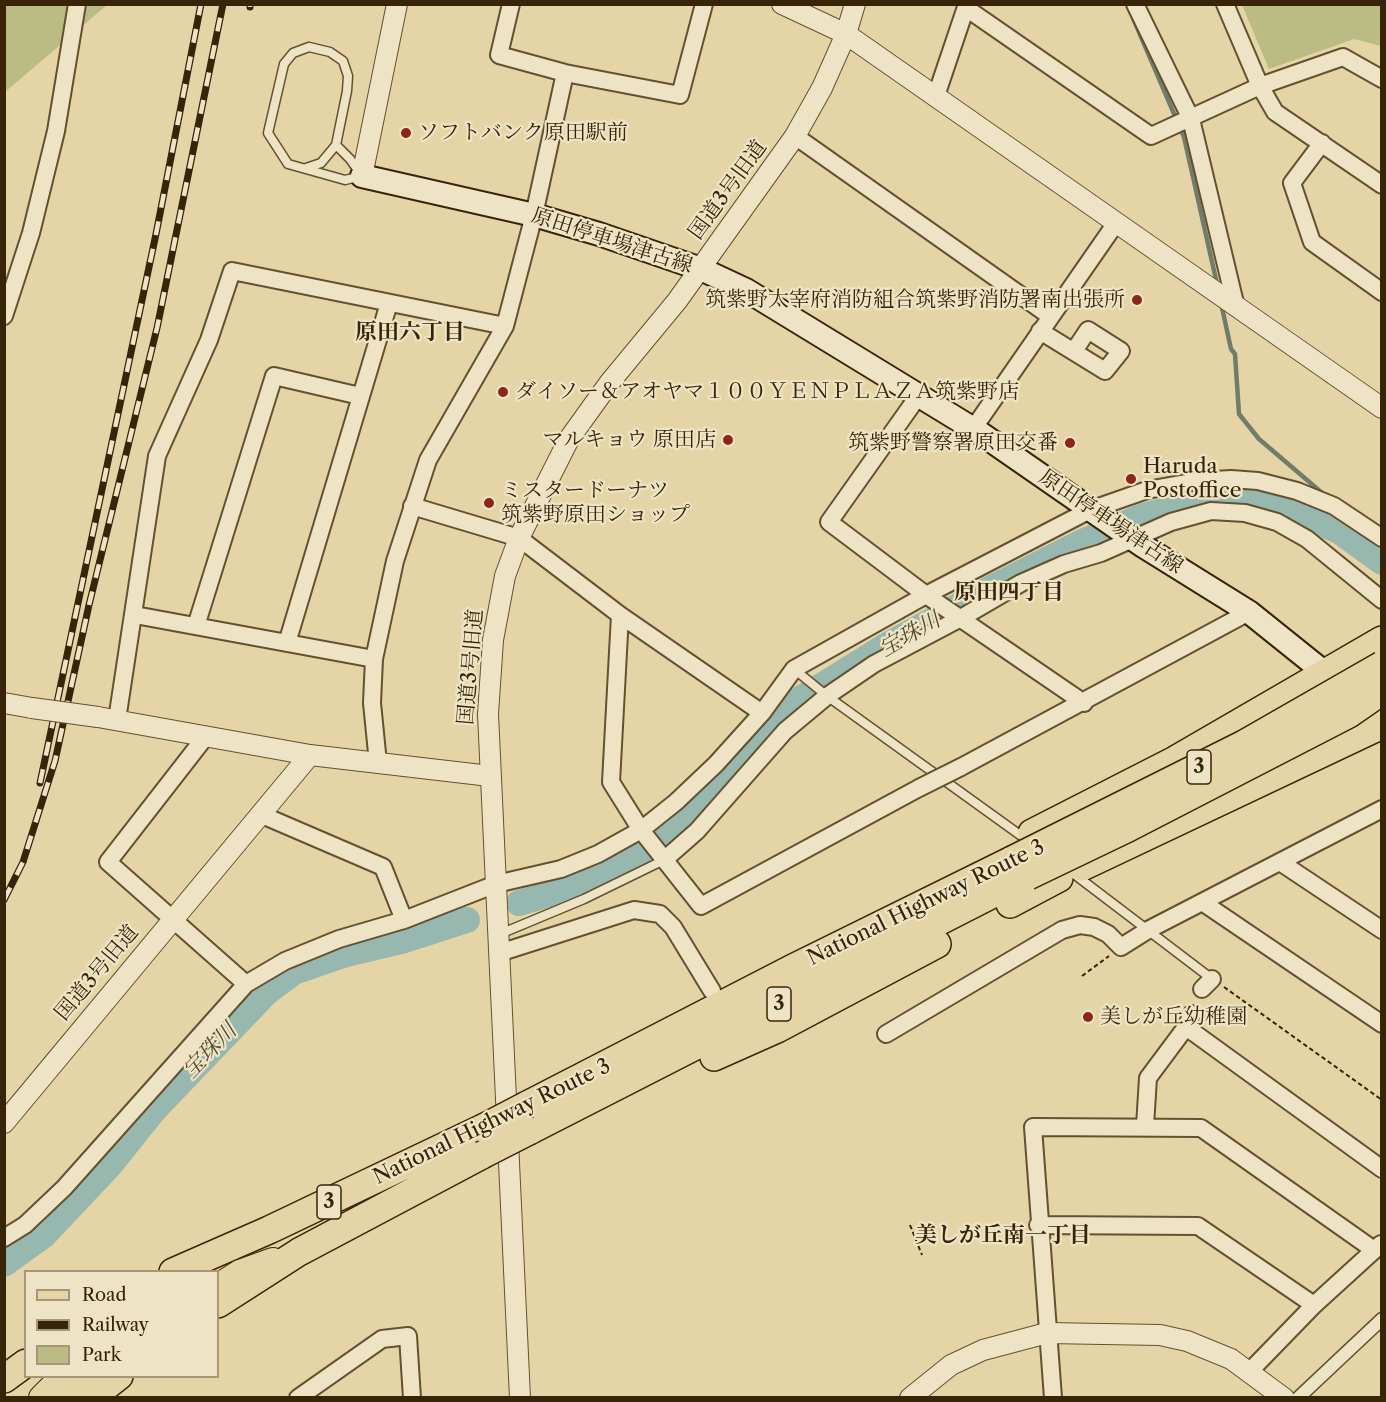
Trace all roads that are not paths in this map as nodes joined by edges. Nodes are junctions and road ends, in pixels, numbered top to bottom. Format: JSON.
{"nodes":[{"id":1,"x":77,"y":4,"type":"edge"},
{"id":2,"x":397,"y":4,"type":"edge"},
{"id":3,"x":511,"y":4,"type":"edge"},
{"id":4,"x":704,"y":4,"type":"edge"},
{"id":5,"x":782,"y":4,"type":"edge"},
{"id":6,"x":855,"y":4,"type":"edge"},
{"id":7,"x":1135,"y":4,"type":"edge"},
{"id":8,"x":1225,"y":4,"type":"edge"},
{"id":9,"x":966,"y":6,"type":"edge"},
{"id":10,"x":846,"y":34,"type":"junction"},
{"id":11,"x":565,"y":73,"type":"junction"},
{"id":12,"x":1382,"y":79,"type":"edge"},
{"id":13,"x":1260,"y":86,"type":"junction"},
{"id":14,"x":936,"y":96,"type":"junction"},
{"id":15,"x":1191,"y":118,"type":"junction"},
{"id":16,"x":795,"y":136,"type":"junction"},
{"id":17,"x":1322,"y":143,"type":"junction"},
{"id":18,"x":336,"y":145,"type":"junction"},
{"id":19,"x":305,"y":169,"type":"junction"},
{"id":20,"x":362,"y":176,"type":"junction"},
{"id":21,"x":1382,"y":185,"type":"edge"},
{"id":22,"x":534,"y":215,"type":"junction"},
{"id":23,"x":1116,"y":223,"type":"junction"},
{"id":24,"x":701,"y":269,"type":"junction"},
{"id":25,"x":1382,"y":292,"type":"edge"},
{"id":26,"x":388,"y":303,"type":"junction"},
{"id":27,"x":1236,"y":307,"type":"junction"},
{"id":28,"x":4,"y":316,"type":"edge"},
{"id":29,"x":1050,"y":316,"type":"junction"},
{"id":30,"x":505,"y":326,"type":"junction"},
{"id":31,"x":1040,"y":331,"type":"junction"},
{"id":32,"x":1074,"y":351,"type":"dead end"},
{"id":33,"x":919,"y":395,"type":"junction"},
{"id":34,"x":360,"y":396,"type":"junction"},
{"id":35,"x":1382,"y":408,"type":"edge"},
{"id":36,"x":973,"y":429,"type":"junction"},
{"id":37,"x":412,"y":506,"type":"junction"},
{"id":38,"x":1090,"y":510,"type":"junction"},
{"id":39,"x":519,"y":538,"type":"junction"},
{"id":40,"x":1382,"y":538,"type":"edge"},
{"id":41,"x":1133,"y":539,"type":"junction"},
{"id":42,"x":926,"y":595,"type":"junction"},
{"id":43,"x":1382,"y":600,"type":"edge"},
{"id":44,"x":1249,"y":612,"type":"junction"},
{"id":45,"x":135,"y":615,"type":"junction"},
{"id":46,"x":620,"y":615,"type":"junction"},
{"id":47,"x":961,"y":618,"type":"junction"},
{"id":48,"x":196,"y":626,"type":"junction"},
{"id":49,"x":1382,"y":640,"type":"edge"},
{"id":50,"x":287,"y":643,"type":"junction"},
{"id":51,"x":375,"y":659,"type":"junction"},
{"id":52,"x":1382,"y":665,"type":"edge"},
{"id":53,"x":794,"y":669,"type":"junction"},
{"id":54,"x":1325,"y":673,"type":"junction"},
{"id":55,"x":1382,"y":691,"type":"edge"},
{"id":56,"x":827,"y":696,"type":"junction"},
{"id":57,"x":4,"y":703,"type":"edge"},
{"id":58,"x":1084,"y":703,"type":"junction"},
{"id":59,"x":1382,"y":712,"type":"edge"},
{"id":60,"x":762,"y":713,"type":"junction"},
{"id":61,"x":107,"y":719,"type":"junction"},
{"id":62,"x":1382,"y":725,"type":"edge"},
{"id":63,"x":206,"y":736,"type":"junction"},
{"id":64,"x":310,"y":755,"type":"junction"},
{"id":65,"x":378,"y":763,"type":"junction"},
{"id":66,"x":490,"y":776,"type":"junction"},
{"id":67,"x":1382,"y":809,"type":"edge"},
{"id":68,"x":262,"y":815,"type":"junction"},
{"id":69,"x":641,"y":830,"type":"junction"},
{"id":70,"x":664,"y":860,"type":"junction"},
{"id":71,"x":1016,"y":861,"type":"junction"},
{"id":72,"x":1280,"y":861,"type":"junction"},
{"id":73,"x":496,"y":884,"type":"junction"},
{"id":74,"x":1202,"y":902,"type":"junction"},
{"id":75,"x":404,"y":920,"type":"junction"},
{"id":76,"x":172,"y":921,"type":"junction"},
{"id":77,"x":1148,"y":930,"type":"junction"},
{"id":78,"x":1382,"y":930,"type":"edge"},
{"id":79,"x":500,"y":944,"type":"junction"},
{"id":80,"x":246,"y":984,"type":"junction"},
{"id":81,"x":1207,"y":984,"type":"road end"},
{"id":82,"x":712,"y":991,"type":"junction"},
{"id":83,"x":1382,"y":1024,"type":"edge"},
{"id":84,"x":886,"y":1034,"type":"dead end"},
{"id":85,"x":609,"y":1092,"type":"junction"},
{"id":86,"x":553,"y":1093,"type":"junction"},
{"id":87,"x":528,"y":1118,"type":"junction"},
{"id":88,"x":4,"y":1123,"type":"edge"},
{"id":89,"x":1145,"y":1126,"type":"junction"},
{"id":90,"x":1382,"y":1169,"type":"edge"},
{"id":91,"x":1038,"y":1225,"type":"junction"},
{"id":92,"x":269,"y":1230,"type":"junction"},
{"id":93,"x":4,"y":1238,"type":"edge"},
{"id":94,"x":1378,"y":1247,"type":"edge"},
{"id":95,"x":299,"y":1252,"type":"junction"},
{"id":96,"x":178,"y":1270,"type":"edge"},
{"id":97,"x":198,"y":1270,"type":"edge"},
{"id":98,"x":219,"y":1286,"type":"edge"},
{"id":99,"x":219,"y":1304,"type":"edge"},
{"id":100,"x":1314,"y":1305,"type":"junction"},
{"id":101,"x":1382,"y":1319,"type":"edge"},
{"id":102,"x":1047,"y":1333,"type":"junction"},
{"id":103,"x":24,"y":1365,"type":"edge"},
{"id":104,"x":1250,"y":1371,"type":"junction"},
{"id":105,"x":63,"y":1378,"type":"edge"},
{"id":106,"x":93,"y":1378,"type":"edge"},
{"id":107,"x":118,"y":1378,"type":"edge"},
{"id":108,"x":4,"y":1380,"type":"edge"},
{"id":109,"x":318,"y":1392,"type":"edge"},
{"id":110,"x":42,"y":1398,"type":"edge"},
{"id":111,"x":68,"y":1398,"type":"edge"},
{"id":112,"x":91,"y":1398,"type":"edge"},
{"id":113,"x":298,"y":1398,"type":"edge"},
{"id":114,"x":412,"y":1398,"type":"edge"},
{"id":115,"x":520,"y":1398,"type":"edge"},
{"id":116,"x":910,"y":1398,"type":"edge"},
{"id":117,"x":1053,"y":1398,"type":"edge"},
{"id":118,"x":1284,"y":1398,"type":"edge"},
{"id":119,"x":1298,"y":1398,"type":"edge"}],
"edges":[{"from":1,"to":28,"type":"street"},
{"from":2,"to":20,"type":"street"},
{"from":3,"to":11,"type":"street"},
{"from":4,"to":11,"type":"street"},
{"from":5,"to":10,"type":"street"},
{"from":6,"to":10,"type":"street","name":"国道3号旧道"},
{"from":7,"to":15,"type":"street"},
{"from":8,"to":13,"type":"street"},
{"from":9,"to":14,"type":"street"},
{"from":9,"to":15,"type":"street"},
{"from":10,"to":14,"type":"street"},
{"from":10,"to":16,"type":"street","name":"国道3号旧道"},
{"from":11,"to":22,"type":"street"},
{"from":12,"to":13,"type":"street"},
{"from":13,"to":15,"type":"street"},
{"from":13,"to":17,"type":"street"},
{"from":14,"to":23,"type":"street"},
{"from":15,"to":27,"type":"street"},
{"from":16,"to":24,"type":"street","name":"国道3号旧道"},
{"from":16,"to":29,"type":"street"},
{"from":17,"to":21,"type":"street"},
{"from":17,"to":25,"type":"street"},
{"from":18,"to":19,"type":"lane"},
{"from":18,"to":19,"type":"lane"},
{"from":18,"to":20,"type":"lane"},
{"from":19,"to":20,"type":"lane"},
{"from":20,"to":22,"type":"main road","name":"原田停車場津古線"},
{"from":22,"to":24,"type":"main road","name":"原田停車場津古線"},
{"from":22,"to":30,"type":"street"},
{"from":23,"to":27,"type":"street"},
{"from":23,"to":29,"type":"street"},
{"from":24,"to":33,"type":"main road","name":"原田停車場津古線"},
{"from":24,"to":39,"type":"street","name":"国道3号旧道"},
{"from":26,"to":30,"type":"street"},
{"from":26,"to":34,"type":"street"},
{"from":26,"to":45,"type":"street"},
{"from":27,"to":35,"type":"street"},
{"from":29,"to":31,"type":"street"},
{"from":30,"to":37,"type":"street"},
{"from":31,"to":32,"type":"street"},
{"from":31,"to":36,"type":"street"},
{"from":33,"to":36,"type":"main road","name":"原田停車場津古線"},
{"from":33,"to":42,"type":"street"},
{"from":34,"to":48,"type":"street"},
{"from":34,"to":50,"type":"street"},
{"from":36,"to":38,"type":"main road","name":"原田停車場津古線"},
{"from":37,"to":39,"type":"street"},
{"from":37,"to":51,"type":"street"},
{"from":38,"to":40,"type":"street"},
{"from":38,"to":41,"type":"main road","name":"原田停車場津古線"},
{"from":38,"to":42,"type":"street"},
{"from":39,"to":46,"type":"street"},
{"from":39,"to":66,"type":"street","name":"国道3号旧道"},
{"from":41,"to":43,"type":"street"},
{"from":41,"to":44,"type":"main road","name":"原田停車場津古線"},
{"from":41,"to":47,"type":"street"},
{"from":42,"to":47,"type":"street"},
{"from":42,"to":53,"type":"street"},
{"from":44,"to":54,"type":"main road","name":"原田停車場津古線"},
{"from":44,"to":58,"type":"street"},
{"from":45,"to":48,"type":"street"},
{"from":45,"to":61,"type":"street"},
{"from":46,"to":60,"type":"street"},
{"from":46,"to":69,"type":"street"},
{"from":47,"to":56,"type":"street"},
{"from":47,"to":58,"type":"street"},
{"from":48,"to":50,"type":"street"},
{"from":49,"to":54,"type":"highway"},
{"from":50,"to":51,"type":"street"},
{"from":51,"to":65,"type":"street"},
{"from":52,"to":71,"type":"highway","name":"National Highway Route 3","number":"3","bridge":true},
{"from":53,"to":56,"type":"lane"},
{"from":53,"to":60,"type":"street"},
{"from":54,"to":59,"type":"main road","name":"原田停車場津古線"},
{"from":54,"to":71,"type":"highway"},
{"from":55,"to":71,"type":"highway","name":"National Highway Route 3","number":"3","bridge":true},
{"from":56,"to":70,"type":"street"},
{"from":56,"to":77,"type":"lane"},
{"from":57,"to":61,"type":"street","bridge":true},
{"from":58,"to":70,"type":"street","bridge":true},
{"from":60,"to":69,"type":"street"},
{"from":61,"to":63,"type":"street"},
{"from":62,"to":85,"type":"highway"},
{"from":63,"to":64,"type":"street"},
{"from":63,"to":76,"type":"street"},
{"from":64,"to":65,"type":"street"},
{"from":64,"to":68,"type":"street","name":"国道3号旧道"},
{"from":65,"to":66,"type":"street"},
{"from":66,"to":73,"type":"street","name":"国道3号旧道"},
{"from":67,"to":72,"type":"street"},
{"from":68,"to":75,"type":"street"},
{"from":68,"to":76,"type":"street","name":"国道3号旧道"},
{"from":69,"to":70,"type":"street"},
{"from":69,"to":73,"type":"street"},
{"from":70,"to":79,"type":"lane"},
{"from":71,"to":82,"type":"highway"},
{"from":71,"to":85,"type":"highway","name":"National Highway Route 3","number":"3"},
{"from":71,"to":86,"type":"highway","name":"National Highway Route 3","number":"3"},
{"from":72,"to":74,"type":"street"},
{"from":72,"to":78,"type":"street"},
{"from":73,"to":75,"type":"street"},
{"from":73,"to":79,"type":"street","name":"国道3号旧道"},
{"from":74,"to":77,"type":"street"},
{"from":74,"to":83,"type":"street"},
{"from":75,"to":80,"type":"street"},
{"from":76,"to":80,"type":"street"},
{"from":76,"to":88,"type":"street","name":"国道3号旧道"},
{"from":77,"to":81,"type":"lane"},
{"from":77,"to":84,"type":"street"},
{"from":79,"to":82,"type":"street"},
{"from":79,"to":115,"type":"street","name":"国道3号旧道"},
{"from":80,"to":93,"type":"street"},
{"from":82,"to":86,"type":"highway"},
{"from":85,"to":87,"type":"highway","name":"National Highway Route 3","number":"3"},
{"from":86,"to":87,"type":"highway","name":"National Highway Route 3","number":"3"},
{"from":87,"to":92,"type":"highway","name":"National Highway Route 3","number":"3","bridge":true},
{"from":87,"to":95,"type":"highway","name":"National Highway Route 3","number":"3","bridge":true},
{"from":89,"to":90,"type":"street"},
{"from":89,"to":91,"type":"street"},
{"from":89,"to":94,"type":"street"},
{"from":91,"to":100,"type":"street"},
{"from":91,"to":102,"type":"street"},
{"from":92,"to":96,"type":"highway","name":"National Highway Route 3","number":"3"},
{"from":92,"to":97,"type":"main road"},
{"from":94,"to":100,"type":"street"},
{"from":95,"to":98,"type":"main road"},
{"from":95,"to":99,"type":"highway","name":"National Highway Route 3","number":"3"},
{"from":100,"to":104,"type":"street"},
{"from":101,"to":119,"type":"street"},
{"from":102,"to":104,"type":"street"},
{"from":102,"to":116,"type":"street"},
{"from":102,"to":117,"type":"street"},
{"from":103,"to":108,"type":"highway"},
{"from":104,"to":118,"type":"street"},
{"from":105,"to":110,"type":"main road"},
{"from":106,"to":111,"type":"main road"},
{"from":107,"to":112,"type":"highway"},
{"from":109,"to":113,"type":"street"},
{"from":109,"to":114,"type":"street"}]}
